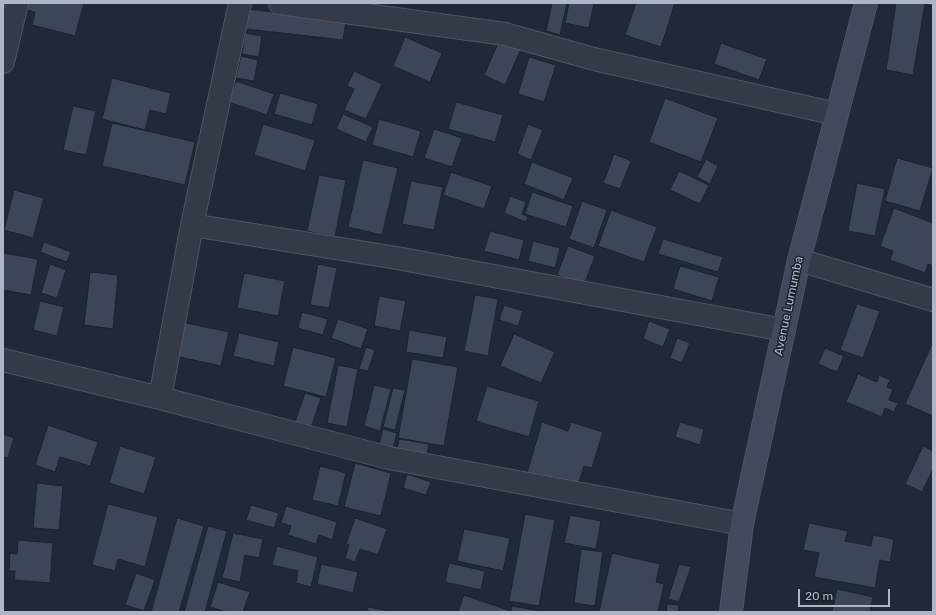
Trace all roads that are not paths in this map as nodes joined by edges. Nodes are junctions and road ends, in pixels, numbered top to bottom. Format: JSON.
{"nodes":[{"id":1,"x":17,"y":3,"type":"edge"},
{"id":2,"x":240,"y":3,"type":"edge"},
{"id":3,"x":280,"y":3,"type":"edge"},
{"id":4,"x":866,"y":3,"type":"edge"},
{"id":5,"x":3,"y":62,"type":"edge"},
{"id":6,"x":836,"y":114,"type":"junction"},
{"id":7,"x":192,"y":225,"type":"junction"},
{"id":8,"x":799,"y":260,"type":"junction"},
{"id":9,"x":933,"y":300,"type":"edge"},
{"id":10,"x":784,"y":330,"type":"junction"},
{"id":11,"x":3,"y":360,"type":"edge"},
{"id":12,"x":160,"y":398,"type":"junction"},
{"id":13,"x":742,"y":524,"type":"junction"},
{"id":14,"x":731,"y":612,"type":"edge"}],
"edges":[{"from":1,"to":5,"type":"street"},
{"from":2,"to":7,"type":"street"},
{"from":3,"to":6,"type":"street"},
{"from":4,"to":6,"type":"main road","name":"Avenue Lumumba"},
{"from":6,"to":8,"type":"main road","name":"Avenue Lumumba"},
{"from":7,"to":10,"type":"street"},
{"from":7,"to":12,"type":"street"},
{"from":8,"to":9,"type":"street"},
{"from":8,"to":10,"type":"main road","name":"Avenue Lumumba"},
{"from":10,"to":13,"type":"main road","name":"Avenue Lumumba"},
{"from":11,"to":12,"type":"street"},
{"from":12,"to":13,"type":"street"},
{"from":13,"to":14,"type":"main road","name":"Avenue Lumumba"}]}
